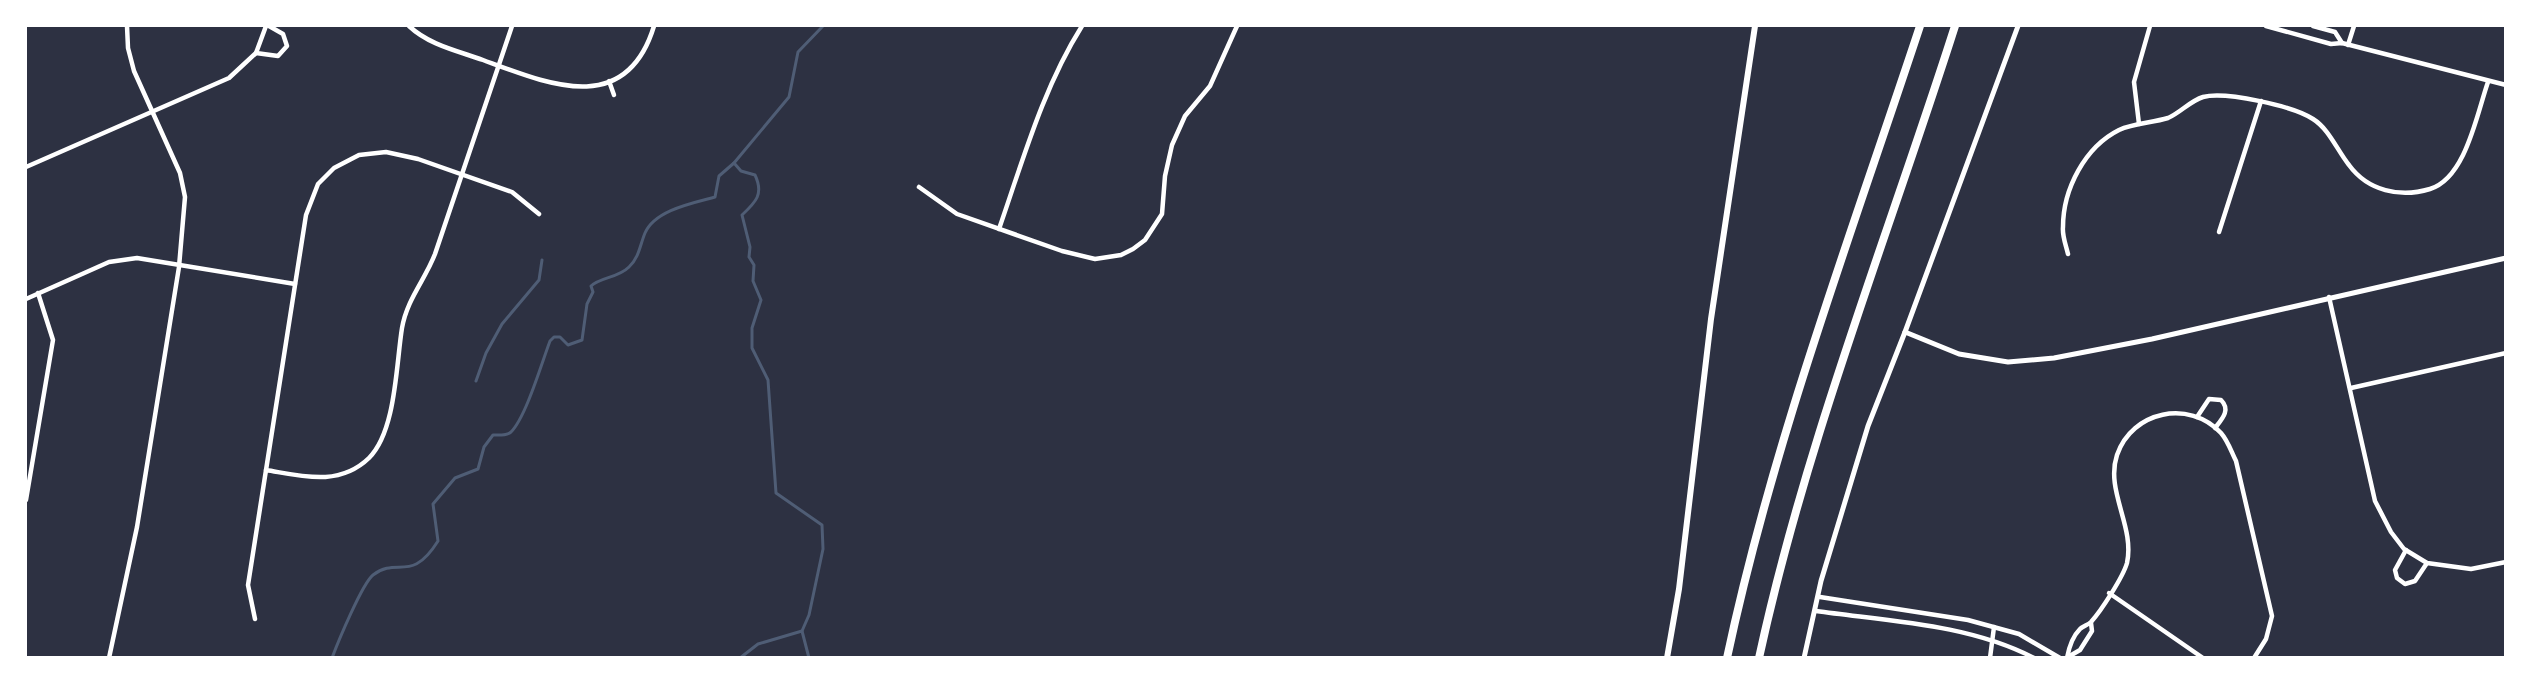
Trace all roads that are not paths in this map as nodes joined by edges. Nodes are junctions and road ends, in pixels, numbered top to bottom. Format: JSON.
{"nodes":[{"id":1,"x":127,"y":26,"type":"edge"},
{"id":2,"x":268,"y":26,"type":"edge"},
{"id":3,"x":409,"y":26,"type":"edge"},
{"id":4,"x":512,"y":26,"type":"edge"},
{"id":5,"x":654,"y":26,"type":"edge"},
{"id":6,"x":1082,"y":26,"type":"edge"},
{"id":7,"x":1238,"y":26,"type":"edge"},
{"id":8,"x":1755,"y":26,"type":"edge"},
{"id":9,"x":1920,"y":26,"type":"edge"},
{"id":10,"x":1955,"y":26,"type":"edge"},
{"id":11,"x":2018,"y":26,"type":"edge"},
{"id":12,"x":2150,"y":26,"type":"edge"},
{"id":13,"x":2266,"y":26,"type":"edge"},
{"id":14,"x":2313,"y":26,"type":"edge"},
{"id":15,"x":2354,"y":26,"type":"edge"},
{"id":16,"x":2345,"y":44,"type":"junction"},
{"id":17,"x":255,"y":54,"type":"junction"},
{"id":18,"x":499,"y":65,"type":"junction"},
{"id":19,"x":609,"y":81,"type":"junction"},
{"id":20,"x":2488,"y":82,"type":"junction"},
{"id":21,"x":2505,"y":85,"type":"edge"},
{"id":22,"x":614,"y":95,"type":"dead end"},
{"id":23,"x":2261,"y":101,"type":"junction"},
{"id":24,"x":152,"y":111,"type":"junction"},
{"id":25,"x":2139,"y":124,"type":"junction"},
{"id":26,"x":26,"y":167,"type":"edge"},
{"id":27,"x":462,"y":174,"type":"junction"},
{"id":28,"x":919,"y":187,"type":"dead end"},
{"id":29,"x":539,"y":214,"type":"dead end"},
{"id":30,"x":999,"y":229,"type":"junction"},
{"id":31,"x":2219,"y":232,"type":"dead end"},
{"id":32,"x":2068,"y":254,"type":"dead end"},
{"id":33,"x":2505,"y":258,"type":"edge"},
{"id":34,"x":178,"y":267,"type":"junction"},
{"id":35,"x":295,"y":284,"type":"junction"},
{"id":36,"x":38,"y":293,"type":"junction"},
{"id":37,"x":2329,"y":297,"type":"junction"},
{"id":38,"x":26,"y":299,"type":"edge"},
{"id":39,"x":1905,"y":332,"type":"junction"},
{"id":40,"x":2505,"y":353,"type":"edge"},
{"id":41,"x":2351,"y":388,"type":"junction"},
{"id":42,"x":2197,"y":417,"type":"junction"},
{"id":43,"x":2214,"y":428,"type":"junction"},
{"id":44,"x":266,"y":470,"type":"junction"},
{"id":45,"x":26,"y":500,"type":"edge"},
{"id":46,"x":2406,"y":550,"type":"junction"},
{"id":47,"x":2505,"y":562,"type":"edge"},
{"id":48,"x":2427,"y":563,"type":"junction"},
{"id":49,"x":2109,"y":594,"type":"junction"},
{"id":50,"x":1820,"y":597,"type":"junction"},
{"id":51,"x":1816,"y":611,"type":"junction"},
{"id":52,"x":255,"y":619,"type":"dead end"},
{"id":53,"x":2091,"y":623,"type":"junction"},
{"id":54,"x":1994,"y":627,"type":"junction"},
{"id":55,"x":1991,"y":641,"type":"junction"},
{"id":56,"x":109,"y":657,"type":"edge"},
{"id":57,"x":1667,"y":657,"type":"edge"},
{"id":58,"x":1726,"y":657,"type":"edge"},
{"id":59,"x":1759,"y":657,"type":"edge"},
{"id":60,"x":1804,"y":657,"type":"edge"},
{"id":61,"x":1990,"y":657,"type":"edge"},
{"id":62,"x":2034,"y":657,"type":"edge"},
{"id":63,"x":2061,"y":657,"type":"edge"},
{"id":64,"x":2067,"y":657,"type":"edge"},
{"id":65,"x":2203,"y":657,"type":"edge"},
{"id":66,"x":2254,"y":657,"type":"edge"}],
"edges":[{"from":1,"to":24,"type":"street"},
{"from":2,"to":17,"type":"street"},
{"from":2,"to":17,"type":"street"},
{"from":3,"to":18,"type":"street"},
{"from":4,"to":18,"type":"street"},
{"from":5,"to":19,"type":"street"},
{"from":6,"to":30,"type":"street"},
{"from":7,"to":30,"type":"street"},
{"from":8,"to":57,"type":"main road"},
{"from":9,"to":58,"type":"highway"},
{"from":10,"to":59,"type":"highway"},
{"from":11,"to":39,"type":"street"},
{"from":12,"to":25,"type":"street"},
{"from":13,"to":16,"type":"street"},
{"from":14,"to":16,"type":"street"},
{"from":15,"to":16,"type":"street"},
{"from":16,"to":20,"type":"street"},
{"from":17,"to":24,"type":"street"},
{"from":18,"to":19,"type":"street"},
{"from":18,"to":27,"type":"street"},
{"from":19,"to":22,"type":"street"},
{"from":20,"to":21,"type":"street"},
{"from":20,"to":23,"type":"street"},
{"from":23,"to":25,"type":"street"},
{"from":23,"to":31,"type":"street"},
{"from":24,"to":26,"type":"street"},
{"from":24,"to":34,"type":"street"},
{"from":25,"to":32,"type":"street"},
{"from":27,"to":29,"type":"street"},
{"from":27,"to":35,"type":"street"},
{"from":27,"to":44,"type":"street"},
{"from":28,"to":30,"type":"street"},
{"from":33,"to":37,"type":"street"},
{"from":34,"to":35,"type":"street"},
{"from":34,"to":36,"type":"street"},
{"from":34,"to":56,"type":"street"},
{"from":35,"to":44,"type":"street"},
{"from":36,"to":38,"type":"street"},
{"from":36,"to":45,"type":"street"},
{"from":37,"to":39,"type":"street"},
{"from":37,"to":41,"type":"street"},
{"from":39,"to":50,"type":"street"},
{"from":40,"to":41,"type":"street"},
{"from":41,"to":46,"type":"street"},
{"from":42,"to":43,"type":"street"},
{"from":42,"to":43,"type":"street"},
{"from":42,"to":49,"type":"street"},
{"from":43,"to":66,"type":"street"},
{"from":44,"to":52,"type":"street"},
{"from":46,"to":48,"type":"street"},
{"from":46,"to":48,"type":"street"},
{"from":47,"to":48,"type":"street"},
{"from":49,"to":53,"type":"street"},
{"from":49,"to":65,"type":"street"},
{"from":50,"to":51,"type":"street"},
{"from":50,"to":54,"type":"street"},
{"from":51,"to":55,"type":"street"},
{"from":51,"to":60,"type":"street"},
{"from":53,"to":64,"type":"street"},
{"from":53,"to":64,"type":"street"},
{"from":54,"to":55,"type":"street"},
{"from":54,"to":63,"type":"street"},
{"from":55,"to":61,"type":"street"},
{"from":55,"to":62,"type":"street"}]}
